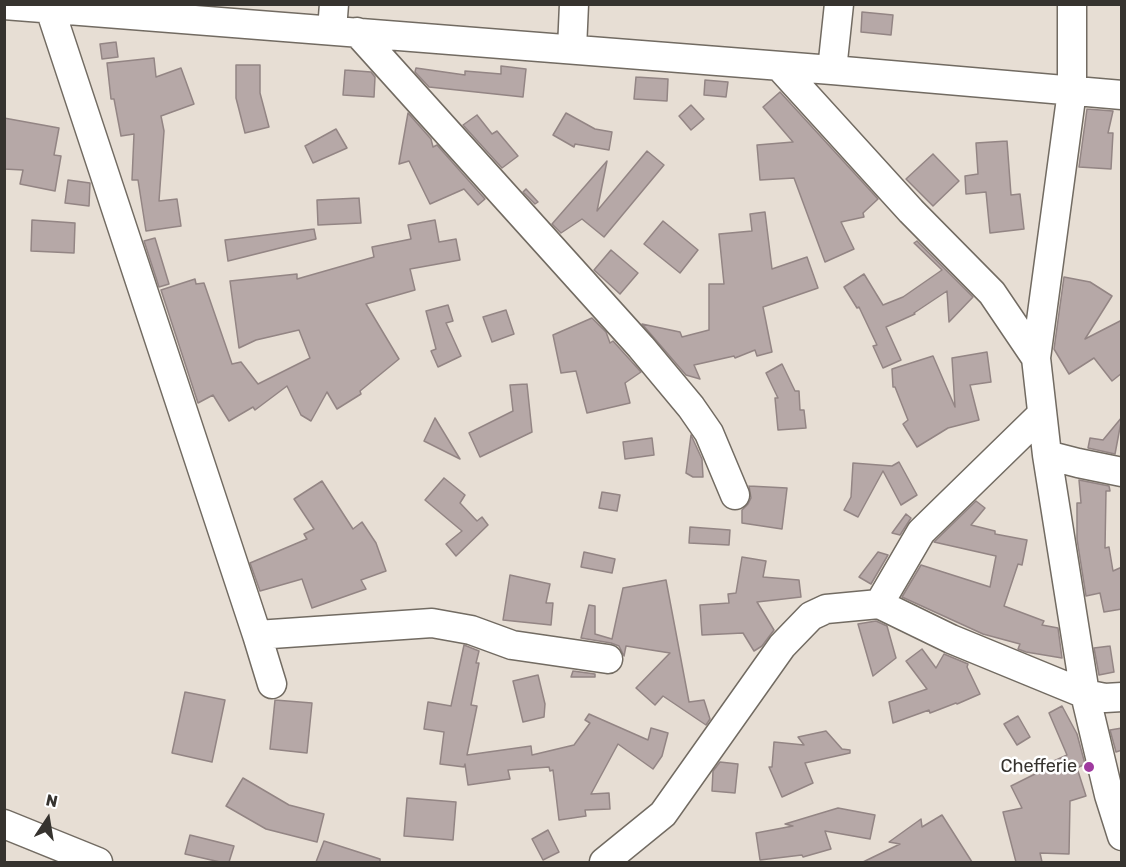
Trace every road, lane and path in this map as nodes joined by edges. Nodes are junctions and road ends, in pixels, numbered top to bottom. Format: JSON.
{"nodes":[{"id":1,"x":573,"y":4,"type":"edge"},
{"id":2,"x":839,"y":4,"type":"edge"},
{"id":3,"x":1072,"y":4,"type":"edge"},
{"id":4,"x":4,"y":6,"type":"edge"},
{"id":5,"x":50,"y":9,"type":"junction"},
{"id":6,"x":341,"y":22,"type":"edge"},
{"id":7,"x":572,"y":49,"type":"junction"},
{"id":8,"x":780,"y":67,"type":"junction"},
{"id":9,"x":832,"y":70,"type":"junction"},
{"id":10,"x":1072,"y":90,"type":"junction"},
{"id":11,"x":1122,"y":95,"type":"edge"},
{"id":12,"x":1036,"y":358,"type":"junction"},
{"id":13,"x":1042,"y":414,"type":"junction"},
{"id":14,"x":1047,"y":455,"type":"junction"},
{"id":15,"x":1122,"y":472,"type":"edge"},
{"id":16,"x":735,"y":495,"type":"dead end"},
{"id":17,"x":879,"y":604,"type":"junction"},
{"id":18,"x":257,"y":635,"type":"junction"},
{"id":19,"x":608,"y":659,"type":"dead end"},
{"id":20,"x":272,"y":684,"type":"dead end"},
{"id":21,"x":1085,"y":694,"type":"junction"},
{"id":22,"x":1122,"y":697,"type":"edge"},
{"id":23,"x":4,"y":824,"type":"edge"},
{"id":24,"x":1122,"y":836,"type":"edge"},
{"id":25,"x":98,"y":862,"type":"edge"},
{"id":26,"x":604,"y":862,"type":"edge"}],
"edges":[{"from":1,"to":7,"type":"street"},
{"from":2,"to":9,"type":"street"},
{"from":3,"to":10,"type":"street"},
{"from":4,"to":5,"type":"street"},
{"from":5,"to":6,"type":"street"},
{"from":5,"to":18,"type":"street"},
{"from":6,"to":7,"type":"street"},
{"from":6,"to":16,"type":"street"},
{"from":7,"to":8,"type":"street"},
{"from":8,"to":9,"type":"street"},
{"from":8,"to":12,"type":"street"},
{"from":9,"to":10,"type":"street"},
{"from":10,"to":11,"type":"street"},
{"from":10,"to":12,"type":"street"},
{"from":12,"to":13,"type":"street"},
{"from":13,"to":14,"type":"street"},
{"from":13,"to":17,"type":"street"},
{"from":14,"to":15,"type":"street"},
{"from":14,"to":21,"type":"street"},
{"from":17,"to":21,"type":"street"},
{"from":17,"to":26,"type":"street"},
{"from":18,"to":19,"type":"street"},
{"from":18,"to":20,"type":"street"},
{"from":21,"to":22,"type":"street"},
{"from":21,"to":24,"type":"street"},
{"from":23,"to":25,"type":"street"}]}
